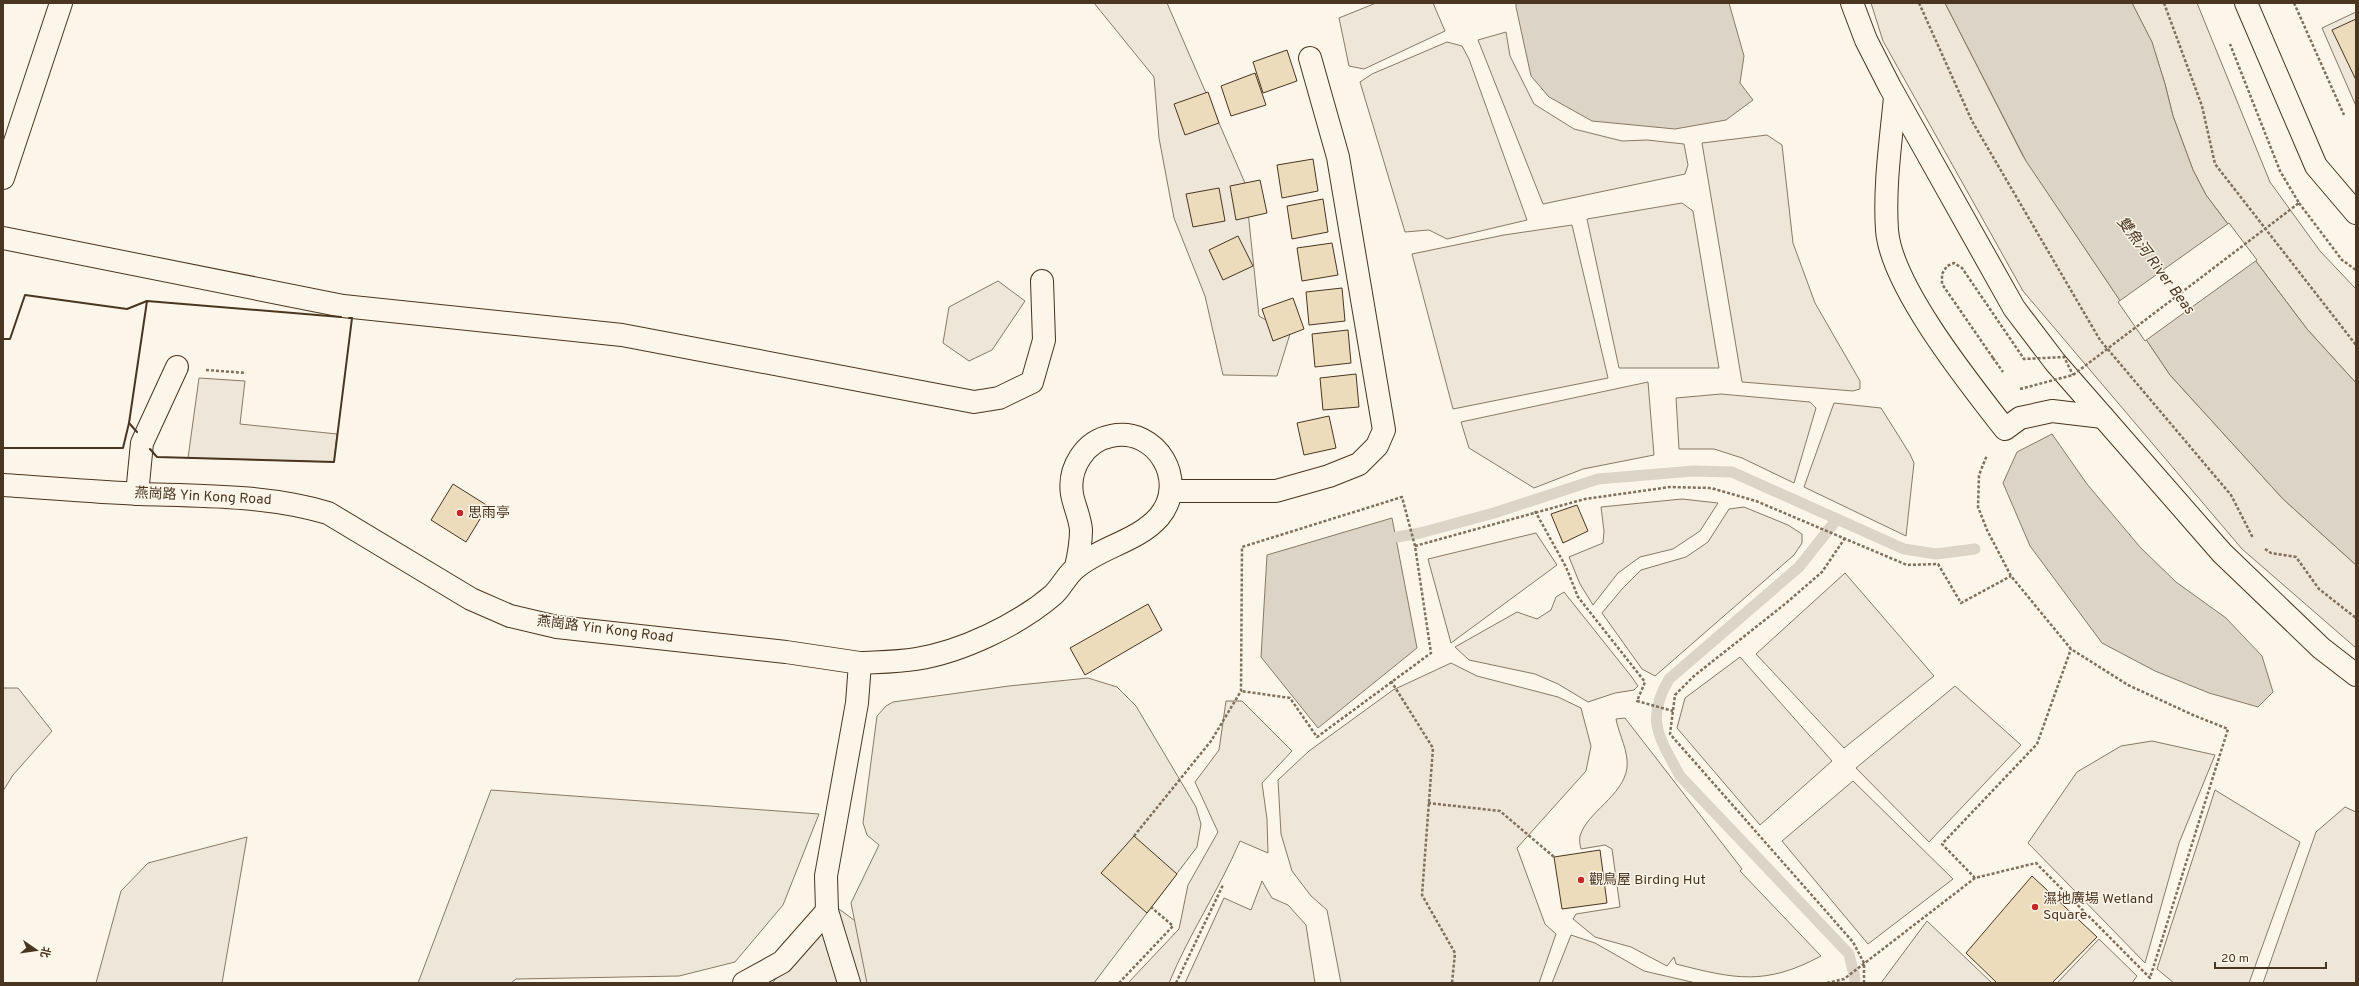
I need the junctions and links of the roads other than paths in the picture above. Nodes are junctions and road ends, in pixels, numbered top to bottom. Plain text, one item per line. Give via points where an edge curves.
1 (61, 3) edge
2 (1852, 3) edge
3 (2246, 3) edge
4 (1310, 58) dead end
5 (1895, 97) junction
6 (3, 178) edge
7 (2352, 201) edge
8 (3, 238) edge
9 (1042, 281) dead end
10 (177, 367) road end
11 (2103, 417) junction
12 (3, 485) edge
13 (1171, 491) junction
14 (137, 494) junction
15 (1076, 567) junction
16 (860, 663) junction
17 (2356, 675) edge
18 (827, 911) junction
19 (744, 983) edge
20 (849, 983) edge

1 - 6 street
2 - 5 street via 1866,40
3 - 7 street via 2316,166
4 - 13 street via 1338,157 1384,430 1377,446 1359,464 1329,476 1276,491
5 - 11 street via 2014,308 2055,362
5 - 11 street via 1887,231 1895,262 1918,308 2005,429 2020,418 2052,411
8 - 9 street via 343,306 622,335 974,402 999,398 1032,382 1044,340
10 - 14 street via 142,443
11 - 17 street via 2222,553 2321,648
12 - 14 street, 燕崗路 Yin Kong Road
13 - 15 street via 1167,504 1152,525
13 - 15 street via 1166,461 1158,450 1146,441 1132,435 1116,435 1104,437 1093,443 1074,466 1071,480 1080,530 1080,549
14 - 16 street, 燕崗路 Yin Kong Road via 251,498 303,506 328,513 471,599 510,616 557,627 786,652
15 - 16 street, 燕崗路 Yin Kong Road via 1054,594 999,630 958,647 918,659
16 - 18 street via 858,703 826,876
18 - 19 street via 782,962
18 - 20 street

